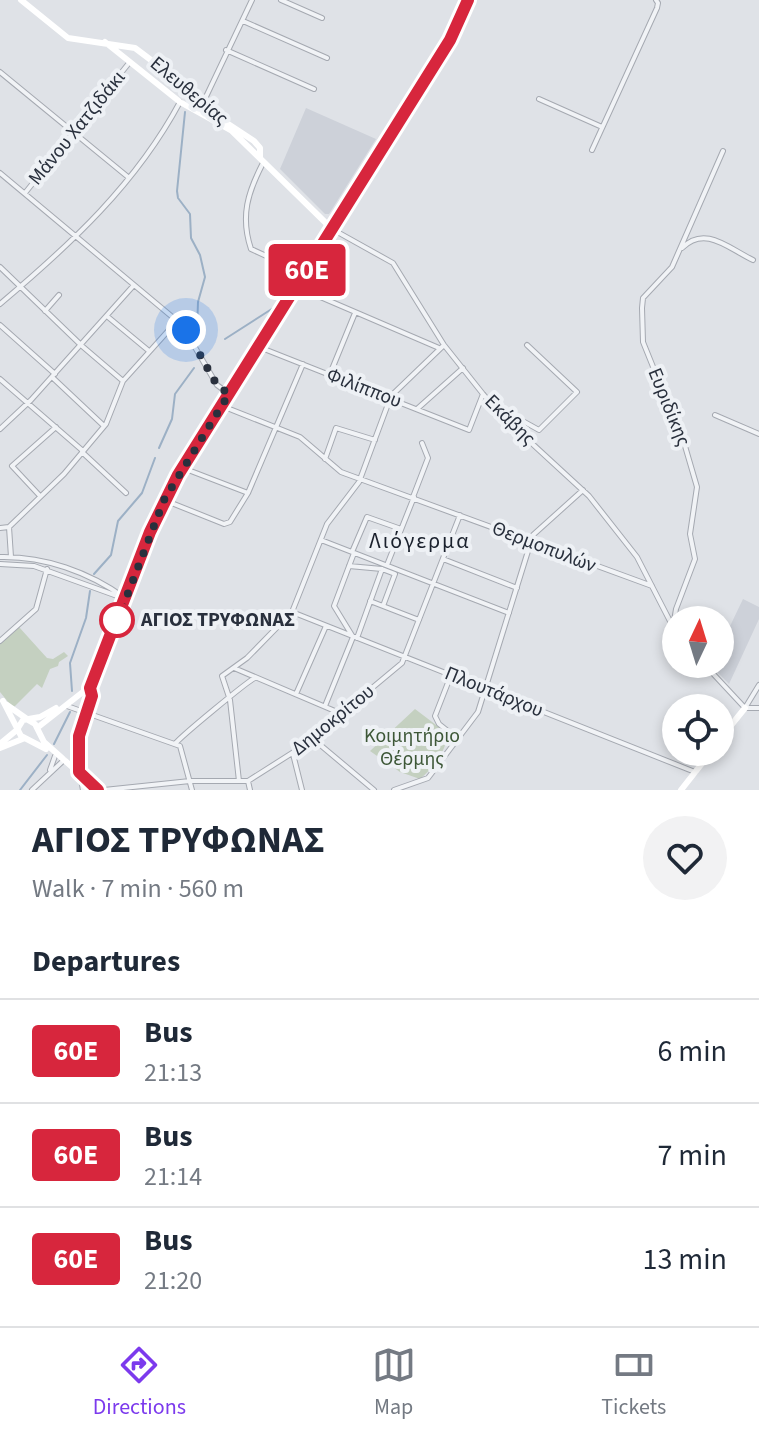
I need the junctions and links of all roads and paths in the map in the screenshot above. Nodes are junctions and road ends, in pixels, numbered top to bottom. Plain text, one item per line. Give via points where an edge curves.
1 (21, 0) edge
2 (252, 0) edge
3 (281, 0) edge
4 (469, 0) edge
5 (656, 0) edge
6 (322, 18) dead end
7 (243, 21) junction
8 (105, 42) junction
9 (227, 51) junction
10 (327, 58) dead end
11 (129, 63) junction
12 (0, 72) edge
13 (314, 89) dead end
14 (539, 99) dead end
15 (180, 102) junction
16 (203, 103) junction
17 (602, 127) junction
18 (75, 132) junction
19 (592, 150) dead end
20 (723, 151) dead end
21 (262, 160) junction
22 (0, 173) edge
23 (129, 177) junction
24 (25, 193) junction
25 (332, 229) junction
26 (77, 237) junction
27 (680, 249) junction
28 (275, 260) dead end
29 (753, 260) dead end
30 (0, 267) edge
31 (134, 285) junction
32 (20, 287) junction
33 (297, 287) junction
34 (59, 295) dead end
35 (0, 304) edge
36 (45, 311) junction
37 (355, 313) junction
38 (108, 317) junction
39 (177, 321) junction
40 (0, 325) edge
41 (527, 345) dead end
42 (82, 346) junction
43 (442, 346) junction
44 (259, 347) junction
45 (149, 351) junction
46 (303, 364) junction
47 (463, 368) junction
48 (329, 375) junction
49 (54, 376) junction
50 (0, 379) edge
51 (123, 381) junction
52 (229, 394) junction
53 (483, 394) junction
54 (390, 398) junction
55 (28, 404) junction
56 (221, 406) junction
57 (417, 409) junction
58 (715, 415) dead end
59 (512, 425) junction
60 (104, 426) junction
61 (56, 427) junction
62 (276, 427) junction
63 (0, 429) edge
64 (759, 434) edge
65 (375, 440) junction
66 (422, 443) dead end
67 (82, 452) junction
68 (325, 459) junction
69 (183, 468) junction
70 (361, 479) junction
71 (583, 490) junction
72 (126, 493) dead end
73 (248, 493) junction
74 (40, 496) junction
75 (414, 497) junction
76 (164, 500) junction
77 (460, 515) junction
78 (9, 527) junction
79 (0, 528) edge
80 (401, 529) junction
81 (321, 540) junction
82 (530, 542) junction
83 (353, 553) junction
84 (0, 557) edge
85 (11, 557) junction
86 (443, 559) junction
87 (0, 564) edge
88 (349, 566) junction
89 (384, 567) junction
90 (47, 569) junction
91 (433, 584) junction
92 (652, 586) junction
93 (517, 588) junction
94 (125, 598) junction
95 (370, 601) junction
96 (383, 606) junction
97 (662, 606) edge
98 (678, 606) edge
99 (292, 612) junction
100 (509, 613) junction
101 (419, 620) junction
102 (326, 626) junction
103 (355, 637) junction
104 (0, 641) edge
105 (405, 657) junction
106 (234, 668) junction
107 (451, 675) junction
108 (255, 678) junction
109 (717, 678) edge
110 (759, 685) edge
111 (90, 688) junction
112 (485, 689) junction
113 (296, 694) junction
114 (1, 699) edge
115 (74, 699) junction
116 (230, 700) junction
117 (66, 706) junction
118 (325, 706) junction
119 (745, 708) junction
120 (759, 708) edge
121 (86, 713) junction
122 (342, 714) junction
123 (28, 720) junction
124 (734, 722) edge
125 (18, 728) junction
126 (37, 728) junction
127 (26, 738) junction
128 (312, 738) junction
129 (458, 739) junction
130 (175, 744) junction
131 (0, 746) edge
132 (51, 751) junction
133 (293, 754) junction
134 (64, 760) junction
135 (700, 766) edge
136 (49, 772) junction
137 (79, 772) junction
138 (696, 772) junction
139 (190, 781) junction
140 (239, 781) junction
141 (248, 781) junction
142 (32, 790) edge
143 (83, 790) edge
144 (101, 790) edge
145 (192, 790) edge
146 (250, 790) edge
147 (302, 790) edge
148 (374, 790) edge
149 (394, 790) edge
150 (681, 790) edge

1 - 8 main road, Ελευθερίας via 68,38
2 - 7 street
3 - 6 street
4 - 25 main road
5 - 17 street via 658,7
7 - 9 street
7 - 10 street
8 - 11 main road, Ελευθερίας
8 - 16 main road, Ελευθερίας via 135,48
9 - 13 street
9 - 16 street
11 - 15 main road, Ελευθερίας
11 - 18 street, Μάνου Χατζιδάκι
12 - 18 street
14 - 17 street
15 - 21 main road, Ελευθερίας via 232,131
15 - 23 street via 156,145
16 - 21 main road, Ελευθερίας via 256,143
17 - 19 street
18 - 23 street
18 - 24 street, Μάνου Χατζιδάκι
20 - 27 street, Ευριδίκης
21 - 25 main road, Ελευθερίας
21 - 28 street via 245,216 251,249
22 - 24 street
23 - 26 street
24 - 26 street
25 - 33 main road
25 - 43 street, Εκάβης via 393,263
26 - 31 street
26 - 32 street
27 - 29 street via 705,236
27 - 98 street, Ευριδίκης via 672,267 643,298 641,332 697,487 690,534 695,559
30 - 32 street
31 - 38 street
31 - 39 street
32 - 35 street
32 - 36 street
33 - 37 street
33 - 44 main road
34 - 36 street
36 - 42 street
37 - 43 street
37 - 48 street
38 - 42 street
38 - 45 street
39 - 45 street
39 - 52 street via 217,385
40 - 49 street
41 - 59 street via 577,392 539,430 521,420
42 - 49 street
42 - 51 street
43 - 47 street, Εκάβης
43 - 54 street
44 - 46 street, Φιλίππου
44 - 52 main road
45 - 51 street
46 - 48 street, Φιλίππου
46 - 62 street
47 - 53 street, Εκάβης
47 - 57 street
48 - 54 street, Φιλίππου
49 - 55 street
49 - 60 street
50 - 55 street
51 - 60 street
52 - 56 main road
53 - 57 street, Φιλίππου via 469,430
53 - 59 street, Εκάβης
54 - 57 street, Φιλίππου
54 - 65 street
55 - 61 street
55 - 63 street
56 - 62 street, Θερμοπυλών
56 - 69 main road
58 - 64 street
59 - 71 street, Εκάβης
60 - 67 street
61 - 67 street
61 - 74 street via 12,466
62 - 68 street, Θερμοπυλών via 302,438
62 - 73 street
65 - 68 street via 336,428
65 - 70 street
66 - 75 street via 429,457
67 - 72 street
67 - 74 street
68 - 70 street, Θερμοπυλών
69 - 73 street
69 - 76 main road
70 - 75 street, Θερμοπυλών
70 - 81 street
71 - 82 street
71 - 92 street, Εκάβης via 637,557
73 - 76 street via 228,524
74 - 78 street
75 - 77 street, Θερμοπυλών
75 - 80 street
76 - 94 main road
77 - 82 street, Θερμοπυλών
77 - 86 street, Δημοκρίτου
78 - 79 street
78 - 85 street
80 - 83 street via 367,517
80 - 89 street
81 - 83 street
81 - 99 street
82 - 92 street, Θερμοπυλών
82 - 93 street
83 - 88 street
83 - 89 street
84 - 85 street
85 - 94 street via 65,568
86 - 91 street, Δημοκρίτου
86 - 93 street
87 - 90 street
88 - 89 street
88 - 103 street via 334,608
89 - 91 street
89 - 95 street
89 - 96 street via 395,574
90 - 94 street
90 - 104 street via 36,609
91 - 100 street
91 - 101 street, Δημοκρίτου
92 - 97 street, Εκάβης
93 - 100 street
94 - 111 main road
95 - 96 street
95 - 103 street
96 - 101 street
99 - 102 street, Πλουτάρχου
99 - 106 street
100 - 112 street
101 - 105 street, Δημοκρίτου
102 - 103 street, Πλουτάρχου
102 - 113 street
103 - 105 street, Πλουτάρχου
103 - 118 street
105 - 107 street, Πλουτάρχου
105 - 122 street, Δημοκρίτου
106 - 108 street
106 - 116 street via 222,676
107 - 112 street, Πλουτάρχου
107 - 129 street via 436,719
108 - 113 street
108 - 116 street
109 - 119 street
110 - 119 street
111 - 115 main road
111 - 121 street
112 - 129 street via 480,709
112 - 138 street, Πλουτάρχου
113 - 118 street
114 - 123 main road
114 - 125 main road
115 - 117 main road
115 - 123 main road
116 - 130 street
116 - 140 street
117 - 121 street
117 - 126 main road
118 - 122 street
119 - 120 street
119 - 124 main road
121 - 130 street
121 - 137 street via 79,736
122 - 128 street, Δημοκρίτου
123 - 125 main road
123 - 126 main road
125 - 127 main road
125 - 131 main road
126 - 127 main road
126 - 132 main road
127 - 131 main road
127 - 132 main road
128 - 133 street, Δημοκρίτου
128 - 148 street
129 - 149 street via 428,778
130 - 139 street via 182,748
132 - 134 main road
132 - 136 street
133 - 141 street, Δημοκρίτου
133 - 147 street
134 - 136 street
134 - 137 main road
135 - 138 main road
136 - 142 street
137 - 143 street
137 - 144 main road
138 - 150 main road
139 - 140 street
139 - 144 street
139 - 145 street
140 - 141 street
141 - 146 street

